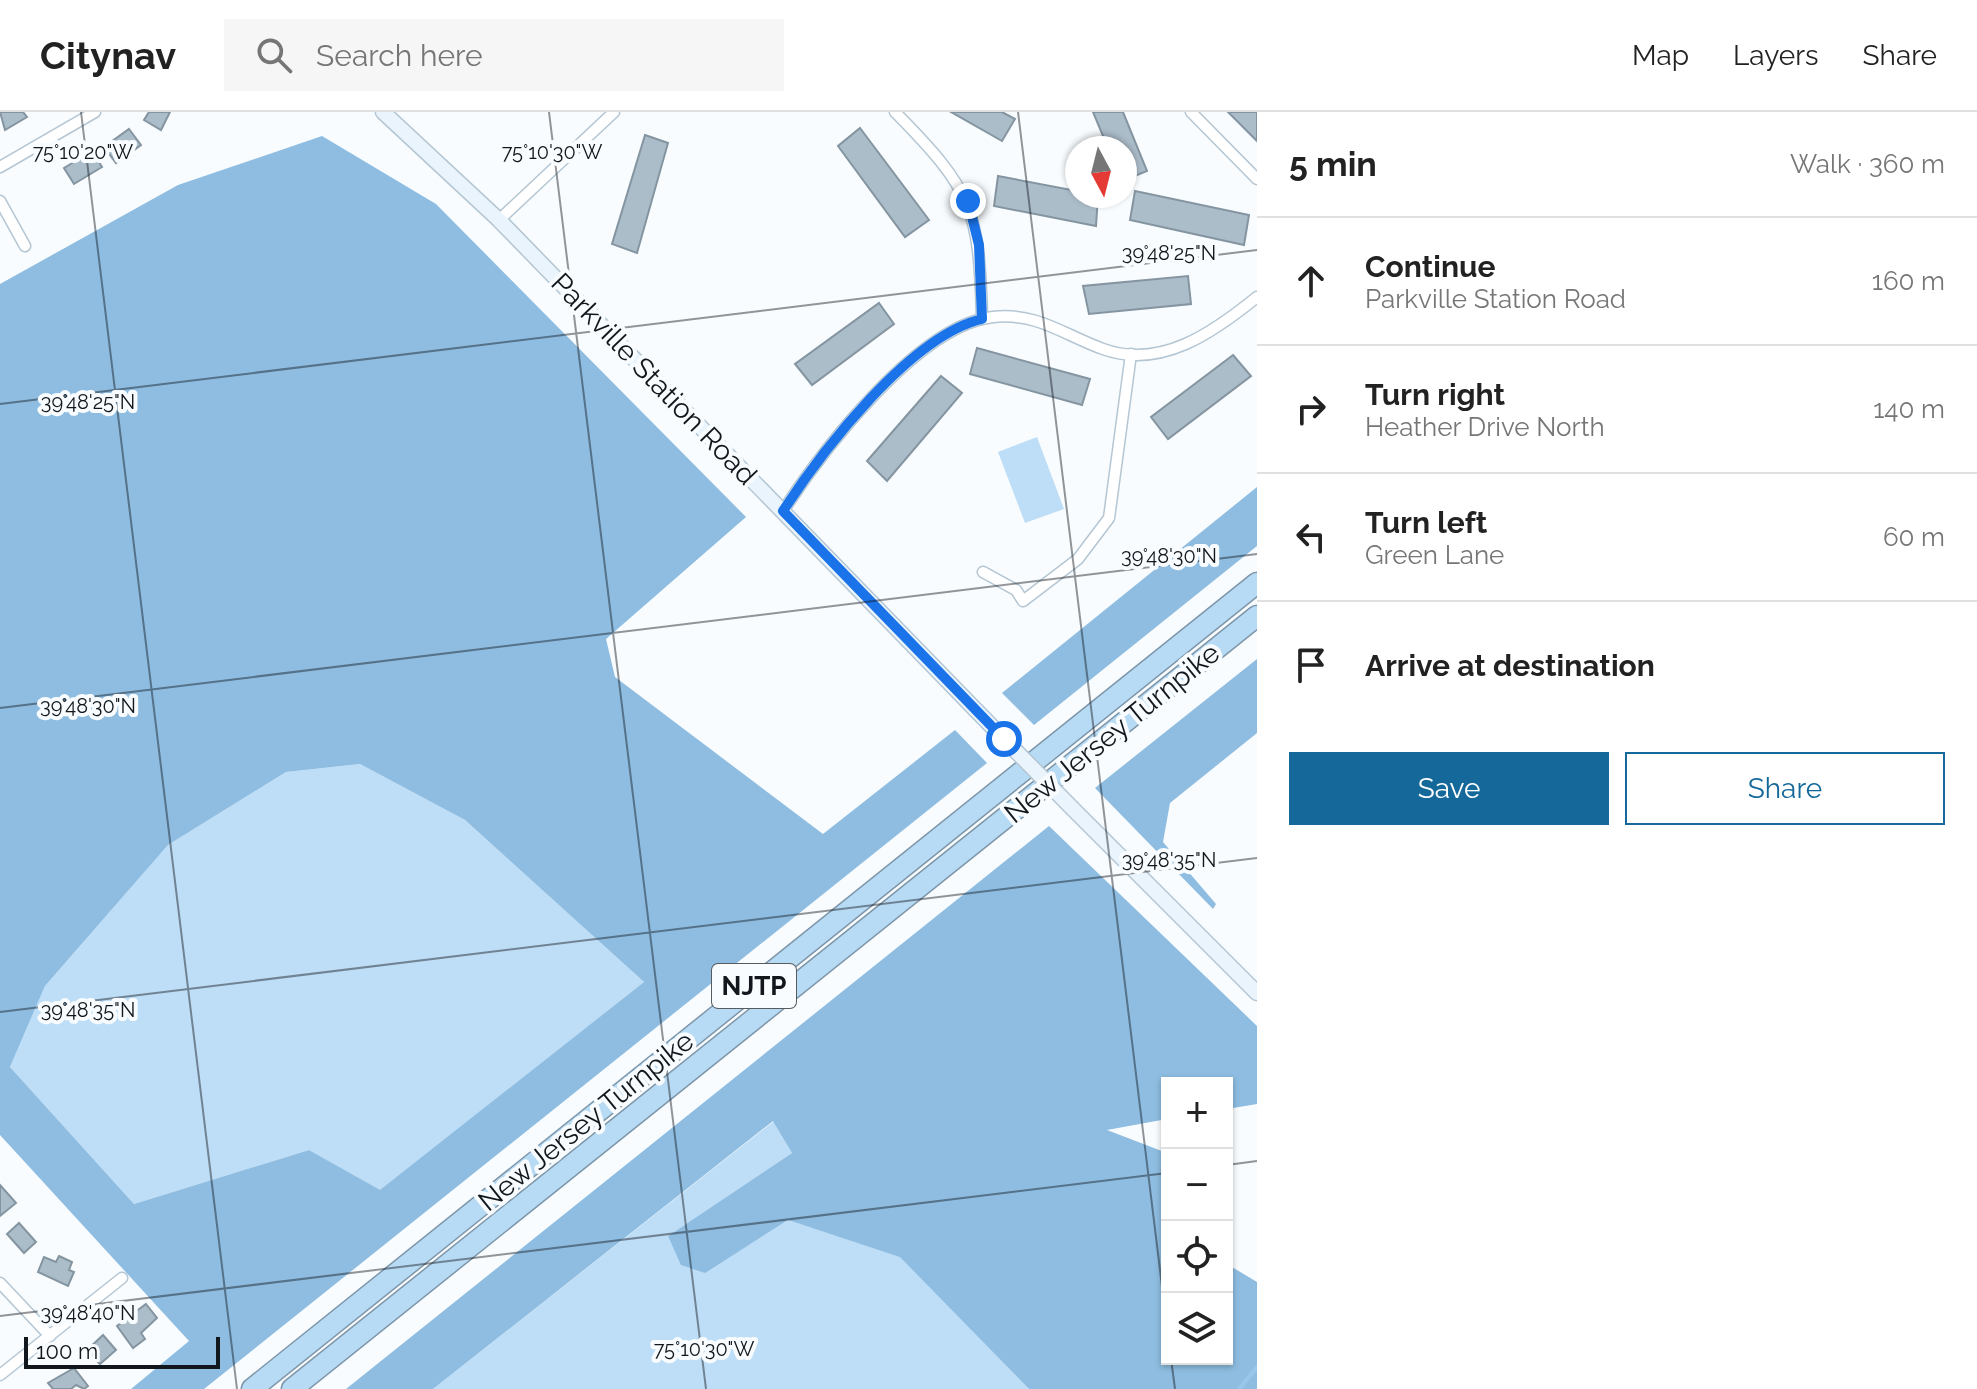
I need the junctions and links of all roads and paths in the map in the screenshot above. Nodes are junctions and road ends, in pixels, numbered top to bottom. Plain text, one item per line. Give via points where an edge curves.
1 (95, 112) edge
2 (383, 112) edge
3 (614, 112) edge
4 (895, 112) edge
5 (1191, 112) edge
6 (0, 167) edge
7 (1257, 179) edge
8 (0, 201) edge
9 (499, 220) junction
10 (25, 246) dead end
11 (1257, 297) edge
12 (982, 319) junction
13 (1131, 354) junction
14 (783, 511) junction
15 (983, 572) dead end
16 (1257, 583) edge
17 (1257, 616) edge
18 (1257, 993) edge
19 (122, 1278) dead end
20 (0, 1283) edge
21 (50, 1336) junction
22 (0, 1375) edge
23 (252, 1389) edge
24 (292, 1389) edge

1 - 6 street
2 - 9 main road, Parkville Station Road
3 - 9 street
4 - 12 street via 934,153 968,201 979,245
5 - 7 street
8 - 10 street
9 - 14 main road, Parkville Station Road
11 - 13 street via 1191,344
12 - 13 street via 1050,323 1103,349
12 - 14 street via 916,355 824,450
13 - 15 street via 1109,518 1078,559 1023,601 1016,590
14 - 18 main road, Parkville Station Road, bridge
16 - 23 highway, New Jersey Turnpike / NJTP
17 - 24 highway, New Jersey Turnpike / NJTP
19 - 21 street
20 - 21 street
21 - 22 street

